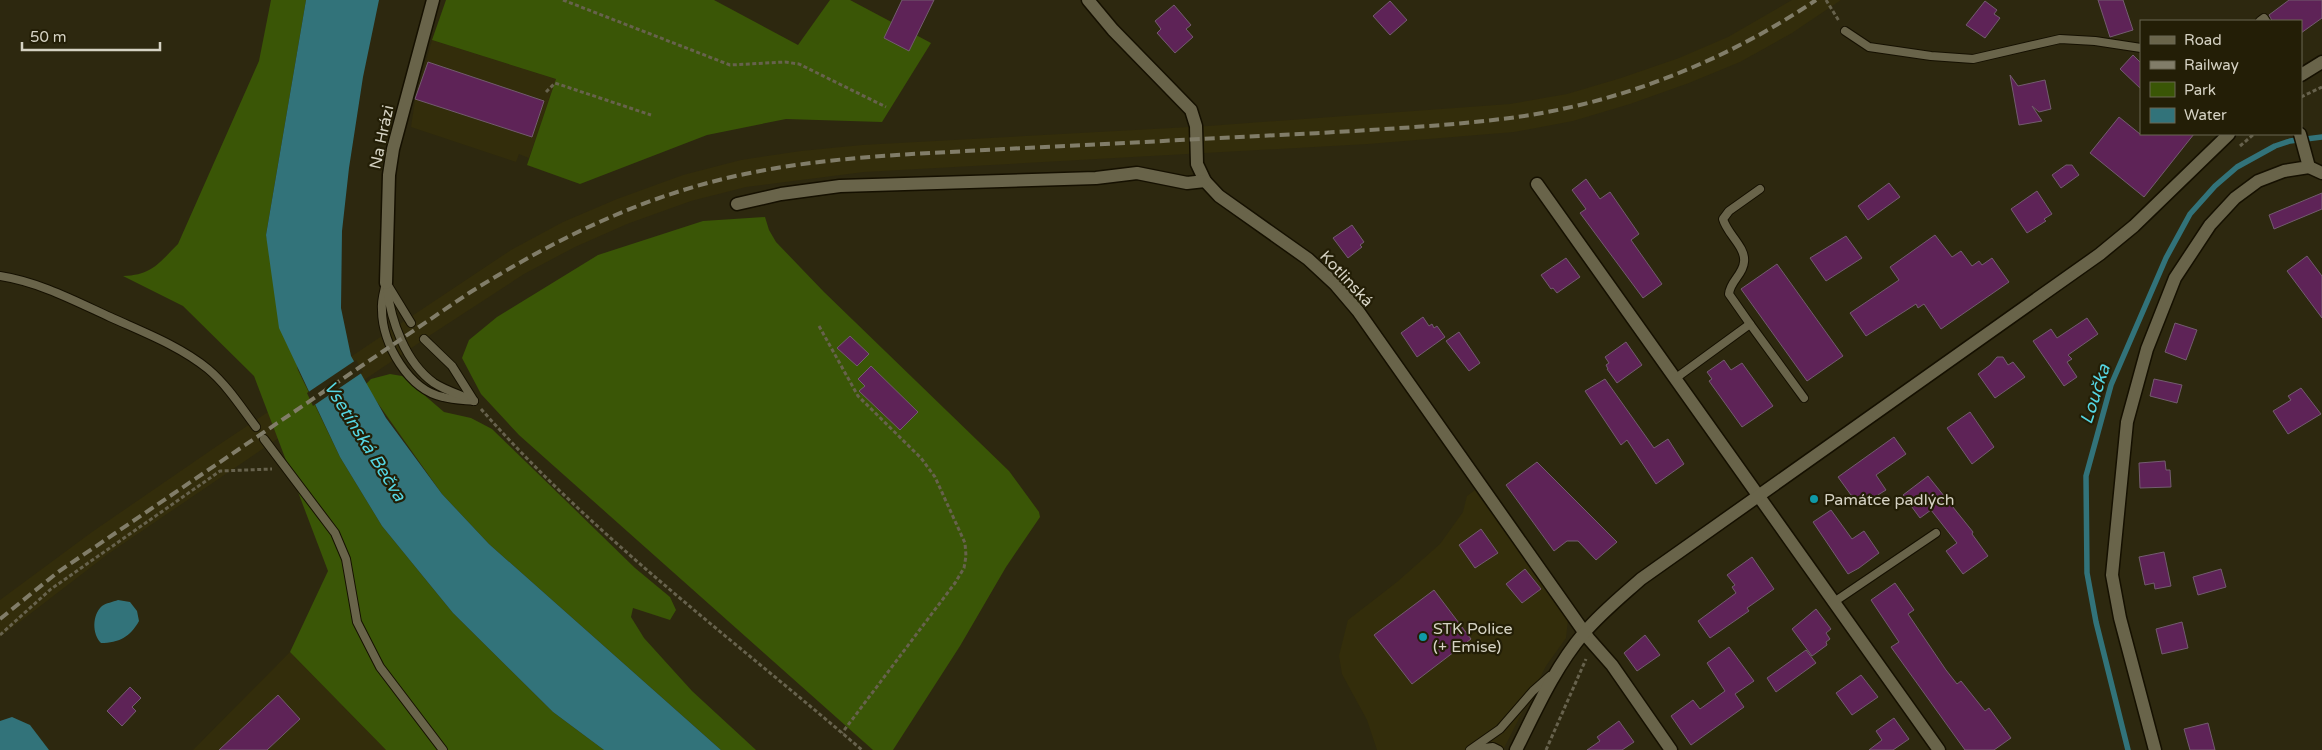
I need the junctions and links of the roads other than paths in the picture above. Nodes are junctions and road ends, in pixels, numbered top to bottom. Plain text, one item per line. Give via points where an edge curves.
1 (432, 0) edge
2 (1088, 0) edge
3 (1845, 31) road end
4 (2140, 48) edge
5 (2322, 62) edge
6 (2302, 72) edge
7 (2225, 135) edge
8 (2300, 135) edge
9 (2309, 167) junction
10 (2322, 173) edge
11 (1205, 181) junction
12 (1537, 184) dead end
13 (1760, 189) dead end
14 (737, 204) dead end
15 (0, 276) edge
16 (386, 283) junction
17 (411, 323) dead end
18 (1750, 324) junction
19 (424, 339) dead end
20 (1676, 378) junction
21 (1804, 398) dead end
22 (474, 401) junction
23 (256, 428) dead end
24 (264, 438) dead end
25 (1758, 495) junction
26 (1936, 533) dead end
27 (1834, 602) junction
28 (1585, 632) junction
29 (1558, 670) junction
30 (443, 750) edge
31 (1470, 750) edge
32 (1499, 750) edge
33 (1516, 750) edge
34 (1671, 750) edge
35 (1939, 750) edge
36 (2155, 750) edge

1 - 16 street, Na Hrázi via 390,166
2 - 11 street, Kotlinská via 1191,110 1196,126 1197,164
3 - 4 lane via 1869,47 1973,59 2060,40
5 - 6 street
7 - 25 street via 2134,226 2100,254
8 - 9 street
9 - 10 street
9 - 36 street via 2269,176 2249,186 2210,225 2174,278 2147,350 2127,422 2112,575
11 - 14 street via 1187,183 1137,173 1096,178 840,186
11 - 28 street, Kotlinská via 1219,196 1308,260 1345,294
12 - 20 street
13 - 18 lane via 1729,211 1724,219 1744,255 1742,270 1733,281 1729,294
15 - 23 lane via 42,286 186,354 224,384
16 - 17 lane
16 - 22 lane via 395,324 418,369 440,386
16 - 22 lane via 383,324 405,370 417,384 442,397
18 - 20 lane
18 - 21 lane
19 - 22 lane via 452,366
20 - 25 street
24 - 30 lane via 336,533 346,559 357,622 380,667
25 - 27 street
25 - 28 street via 1641,579
26 - 27 lane
27 - 35 street
28 - 29 street
28 - 34 street, Kotlinská
29 - 31 lane via 1533,691 1500,729
29 - 33 street
31 - 32 lane via 1493,747

